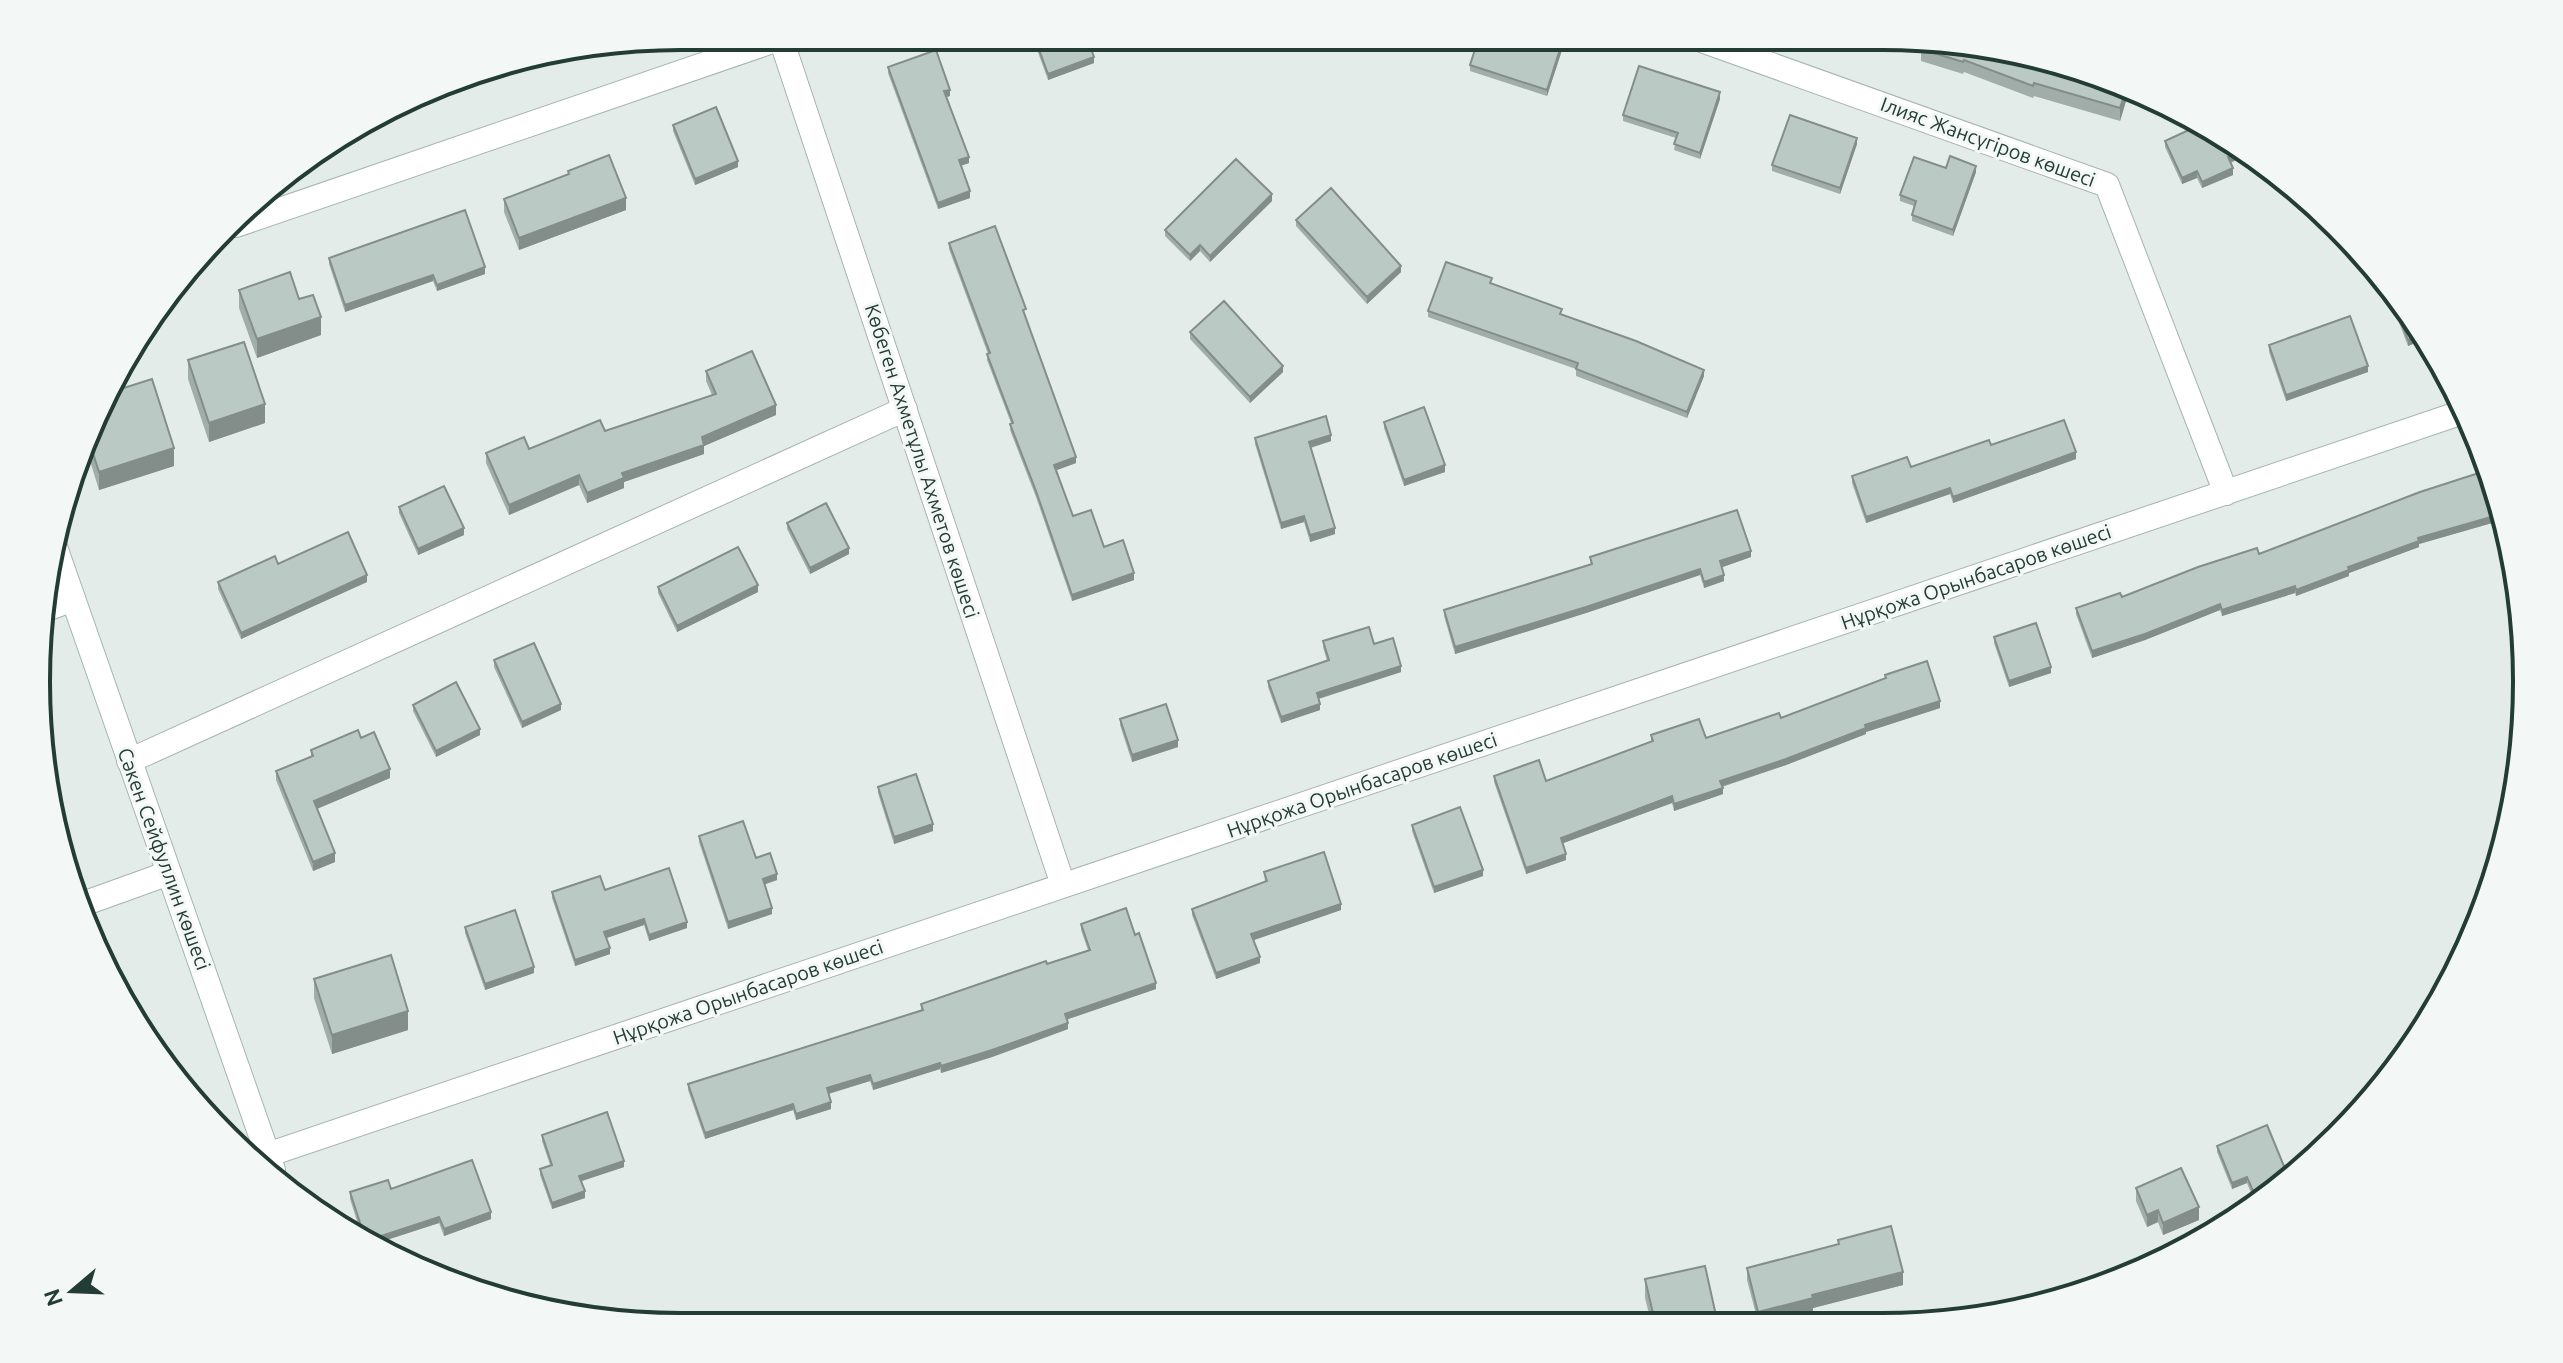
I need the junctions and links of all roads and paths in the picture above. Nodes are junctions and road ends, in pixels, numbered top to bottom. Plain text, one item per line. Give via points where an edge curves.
1 (745, 50) edge
2 (787, 50) edge
3 (1729, 50) edge
4 (251, 220) edge
5 (905, 409) junction
6 (2454, 415) edge
7 (2226, 493) junction
8 (61, 564) edge
9 (73, 599) junction
10 (54, 606) edge
11 (129, 761) junction
12 (169, 873) junction
13 (1063, 885) junction
14 (90, 901) edge
15 (264, 1155) edge
16 (269, 1160) edge

1 - 4 street
2 - 5 street, Көбеген Ахметұлы Ахметов көшесі
3 - 7 street, Ілияс Жансүгіров көшесі via 2107,185
5 - 11 street
5 - 13 street, Көбеген Ахметұлы Ахметов көшесі
6 - 7 street, Нұрқожа Орынбасаров көшесі
7 - 13 street, Нұрқожа Орынбасаров көшесі
8 - 9 street, Сәкен Сейфуллин көшесі
9 - 10 street
9 - 11 street, Сәкен Сейфуллин көшесі
11 - 12 street, Сәкен Сейфуллин көшесі
12 - 14 street
12 - 15 street, Сәкен Сейфуллин көшесі
13 - 16 street, Нұрқожа Орынбасаров көшесі

